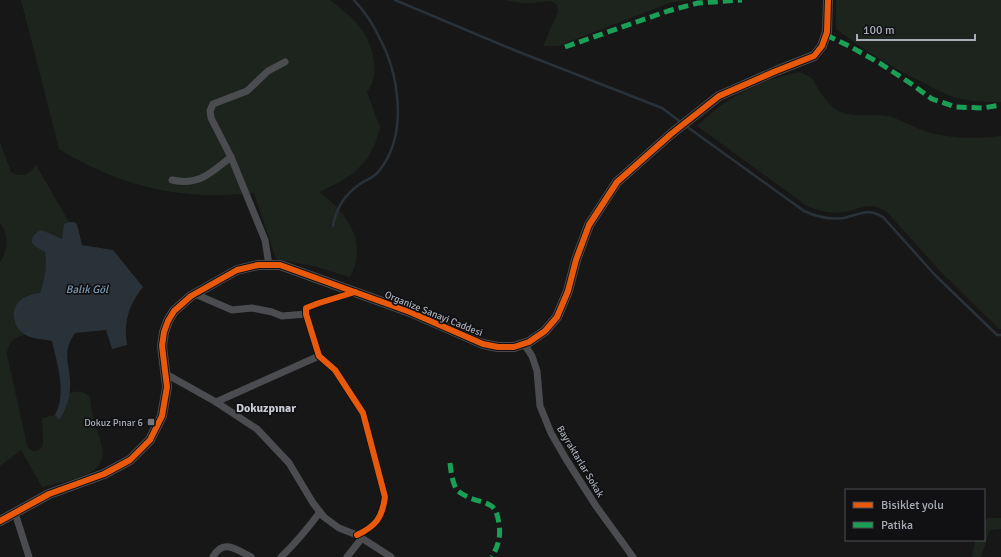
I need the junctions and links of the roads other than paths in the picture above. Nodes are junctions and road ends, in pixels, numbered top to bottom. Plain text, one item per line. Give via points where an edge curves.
1 (828, 0) edge
2 (285, 62) dead end
3 (231, 157) junction
4 (172, 180) dead end
5 (269, 265) junction
6 (355, 292) junction
7 (195, 294) junction
8 (306, 314) junction
9 (524, 344) junction
10 (319, 356) junction
11 (166, 374) junction
12 (216, 402) junction
13 (320, 512) junction
14 (15, 513) junction
15 (0, 521) edge
16 (359, 536) junction
17 (29, 557) edge
18 (214, 557) edge
19 (251, 557) edge
20 (281, 557) edge
21 (347, 557) edge
22 (391, 557) edge
23 (633, 557) edge

1 - 9 street, Organize Sanayi Caddesi via 827,32 822,46 814,56 719,96 617,182 589,225 557,317 545,331
2 - 3 street via 268,71 247,91 211,107 211,118
3 - 4 street via 204,178 193,182
3 - 5 street via 265,240
5 - 6 street, Organize Sanayi Caddesi via 280,265
5 - 7 street, Organize Sanayi Caddesi via 237,270
6 - 8 street via 306,308
6 - 9 street, Organize Sanayi Caddesi via 410,312 483,344 498,347
7 - 8 street via 232,310 252,308 282,316
7 - 11 street, Organize Sanayi Caddesi via 174,311 164,332 162,346
8 - 10 street
9 - 23 street, Bayraktarlar Sokak via 532,356 537,371 540,406 551,433 596,506
10 - 12 street
10 - 16 street via 335,370 363,413 385,497 377,521
11 - 12 street
11 - 14 street, Organize Sanayi Caddesi via 167,387 162,416 150,440 130,460 104,474 49,494
12 - 13 street via 256,428 289,463
13 - 16 street via 339,528
13 - 20 street via 308,529
14 - 15 street, Organize Sanayi Caddesi
14 - 17 street
16 - 21 street
16 - 22 street
18 - 19 street via 220,548 227,546

